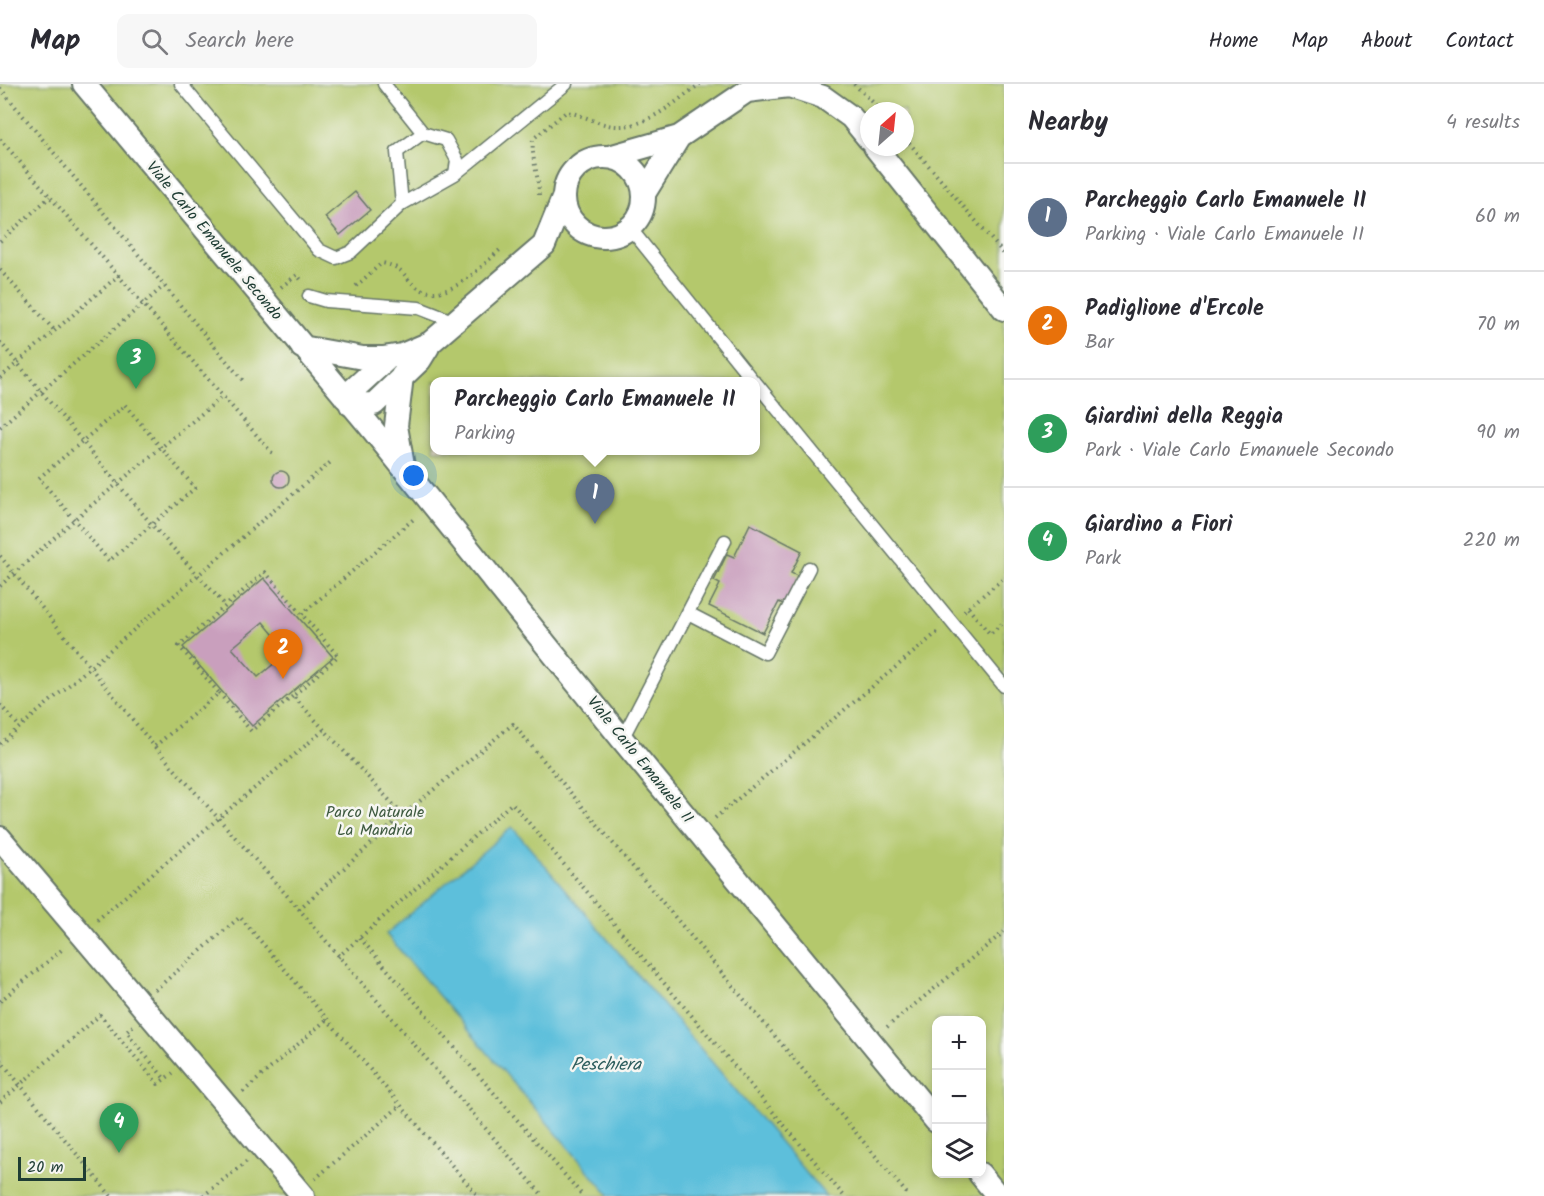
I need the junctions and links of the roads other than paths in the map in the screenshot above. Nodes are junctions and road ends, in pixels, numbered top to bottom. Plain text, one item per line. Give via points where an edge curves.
1 (84, 84) edge
2 (181, 84) edge
3 (384, 84) edge
4 (566, 84) edge
5 (751, 87) edge
6 (860, 128) edge
7 (423, 133) junction
8 (679, 137) junction
9 (882, 156) edge
10 (609, 157) junction
11 (455, 174) junction
12 (645, 192) junction
13 (564, 196) junction
14 (402, 204) junction
15 (630, 228) junction
16 (593, 236) junction
17 (544, 244) junction
18 (309, 293) road end
19 (1004, 309) edge
20 (455, 322) junction
21 (430, 343) junction
22 (302, 347) junction
23 (388, 357) junction
24 (402, 376) junction
25 (751, 377) edge
26 (760, 388) edge
27 (348, 401) junction
28 (404, 467) junction
29 (725, 541) dead end
30 (809, 568) dead end
31 (688, 613) junction
32 (1004, 686) edge
33 (622, 739) junction
34 (0, 838) edge
35 (932, 1116) edge
36 (984, 1178) edge
37 (301, 1194) edge
38 (998, 1196) edge

1 - 22 street, Viale Carlo Emanuele Secondo
2 - 14 lane via 319,250 336,258 351,252
3 - 7 lane
4 - 11 lane
5 - 6 street via 789,86 823,97
5 - 8 street
7 - 11 lane via 446,140 457,160
7 - 14 lane via 397,152
8 - 10 street
8 - 12 street
9 - 19 street
10 - 12 street via 633,169
10 - 13 street via 583,162 566,183
11 - 14 lane
12 - 15 street via 639,218
13 - 16 street via 572,221
13 - 17 street
15 - 16 street via 619,235
15 - 25 lane
16 - 17 street
17 - 20 street
18 - 20 lane via 326,301 419,308
20 - 21 street
21 - 23 street
21 - 24 street via 420,360
22 - 23 street via 363,358
22 - 27 street, Viale Carlo Emanuele Secondo
23 - 27 street
24 - 27 street via 374,404
24 - 28 street via 396,426
26 - 32 lane
27 - 28 street, Viale Carlo Emanuele II
28 - 33 street, Viale Carlo Emanuele II
29 - 31 lane
30 - 31 lane via 765,653
31 - 33 lane
33 - 35 street, Viale Carlo Emanuele II
34 - 37 street
36 - 38 street

